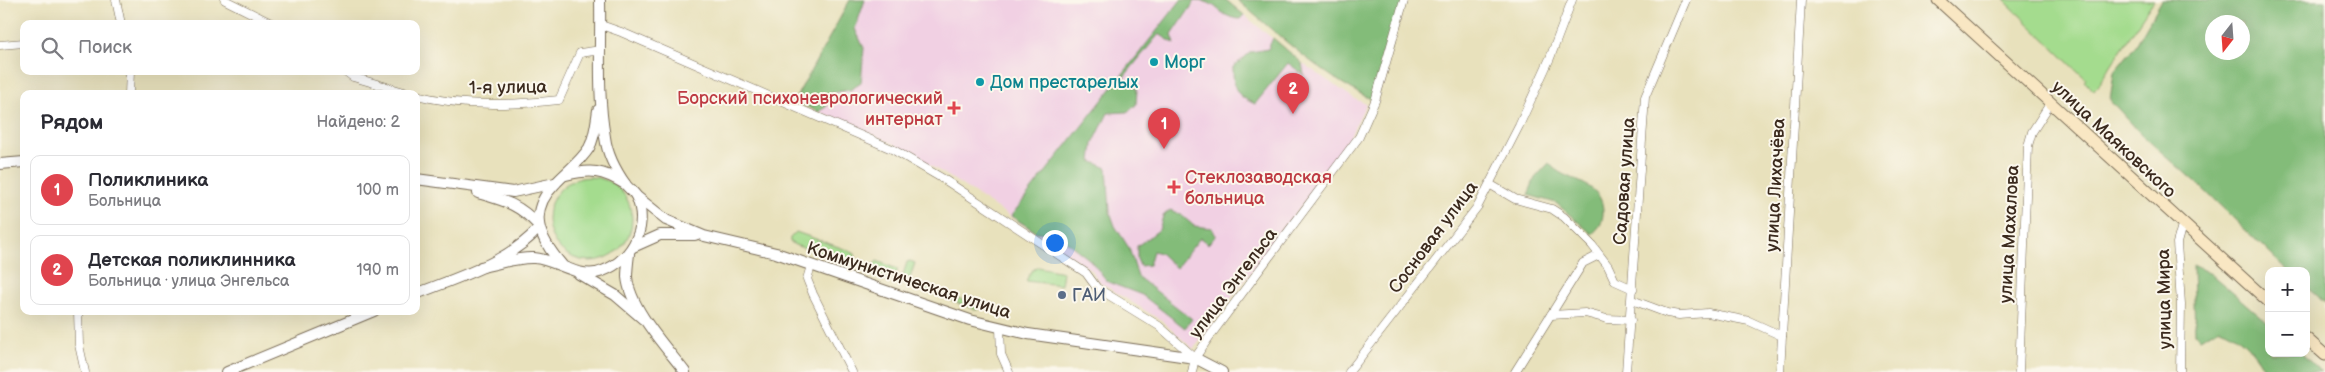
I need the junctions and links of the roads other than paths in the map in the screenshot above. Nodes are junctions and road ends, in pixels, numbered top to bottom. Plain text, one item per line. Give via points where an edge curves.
1 (116, 0) edge
2 (225, 0) edge
3 (600, 0) edge
4 (1404, 0) edge
5 (1572, 0) edge
6 (1686, 0) edge
7 (1802, 0) edge
8 (1938, 0) edge
9 (120, 20) edge
10 (265, 20) edge
11 (601, 25) junction
12 (20, 43) edge
13 (0, 45) edge
14 (601, 50) junction
15 (130, 75) edge
16 (350, 75) edge
17 (129, 90) edge
18 (397, 90) edge
19 (601, 95) junction
20 (420, 96) edge
21 (2050, 104) junction
22 (20, 162) edge
23 (0, 164) edge
24 (566, 175) junction
25 (420, 180) edge
26 (555, 184) junction
27 (626, 184) junction
28 (1491, 185) junction
29 (456, 186) junction
30 (636, 196) junction
31 (2182, 225) junction
32 (538, 227) junction
33 (704, 236) junction
34 (631, 250) junction
35 (1599, 255) junction
36 (562, 265) junction
37 (811, 266) junction
38 (482, 267) junction
39 (576, 271) junction
40 (1633, 289) junction
41 (420, 292) edge
42 (2265, 298) edge
43 (1632, 300) junction
44 (78, 315) edge
45 (364, 315) edge
46 (1551, 315) junction
47 (1631, 320) junction
48 (647, 323) junction
49 (1000, 328) junction
50 (1782, 336) junction
51 (2310, 342) edge
52 (2325, 355) edge
53 (1196, 358) junction
54 (85, 372) edge
55 (227, 372) edge
56 (685, 372) edge
57 (852, 372) edge
58 (1009, 372) edge
59 (1192, 372) edge
60 (1222, 372) edge
61 (1349, 372) edge
62 (1515, 372) edge
63 (1626, 372) edge
64 (1780, 372) edge
65 (2019, 372) edge
66 (2180, 372) edge

1 - 9 street
2 - 10 street
3 - 11 street
4 - 53 street, улица Энгельса via 1375,101 1360,137
5 - 28 street, Сосновая улица via 1550,58
6 - 40 street, Садовая улица via 1645,97
7 - 50 street, улица Лихачёва
8 - 21 main road, улица Маяковского
11 - 14 street
11 - 53 street via 892,150 945,180 1086,273 1097,288 1159,326
12 - 13 street
14 - 19 street
14 - 20 street, 1-я улица via 580,53 559,100 524,104 443,102
15 - 17 street
16 - 18 street
19 - 24 street via 589,148
19 - 27 street via 608,153
21 - 31 main road, улица Маяковского
21 - 65 street, улица Махалова via 2032,132 2028,146
22 - 23 street
24 - 26 street
24 - 27 street via 587,170 608,174
25 - 29 street
26 - 29 street via 513,192
26 - 32 street via 545,197
27 - 30 street
28 - 35 street via 1515,199 1552,209 1564,217
28 - 61 street, Сосновая улица
29 - 32 street via 513,203 525,211
30 - 33 street, Коммунистическая улица via 666,220
30 - 34 street via 640,229
31 - 42 main road, улица Маяковского
31 - 66 street, улица Мира via 2177,243 2181,304
32 - 36 street via 546,246
32 - 38 street via 528,240 510,253
33 - 34 street, Коммунистическая улица via 660,235
33 - 37 street, Коммунистическая улица via 776,253
34 - 39 street via 618,264 600,271
34 - 48 street via 627,277 630,292
35 - 40 street via 1615,281
35 - 46 street via 1583,263
36 - 38 street via 535,258
36 - 39 street
37 - 49 street, Коммунистическая улица
37 - 57 street via 808,279 813,294
38 - 41 street
39 - 48 street via 614,295
40 - 43 street, Садовая улица
43 - 47 street, Садовая улица
43 - 50 street via 1679,315 1708,312 1730,316
44 - 54 street via 79,345
45 - 55 street
46 - 47 street via 1585,313 1607,319
46 - 62 street
47 - 63 street, Садовая улица
48 - 56 street
49 - 53 street, Коммунистическая улица
49 - 58 street via 1001,354
50 - 64 street, улица Лихачёва
51 - 52 main road
53 - 59 street, улица Энгельса
53 - 60 street, Коммунистическая улица

